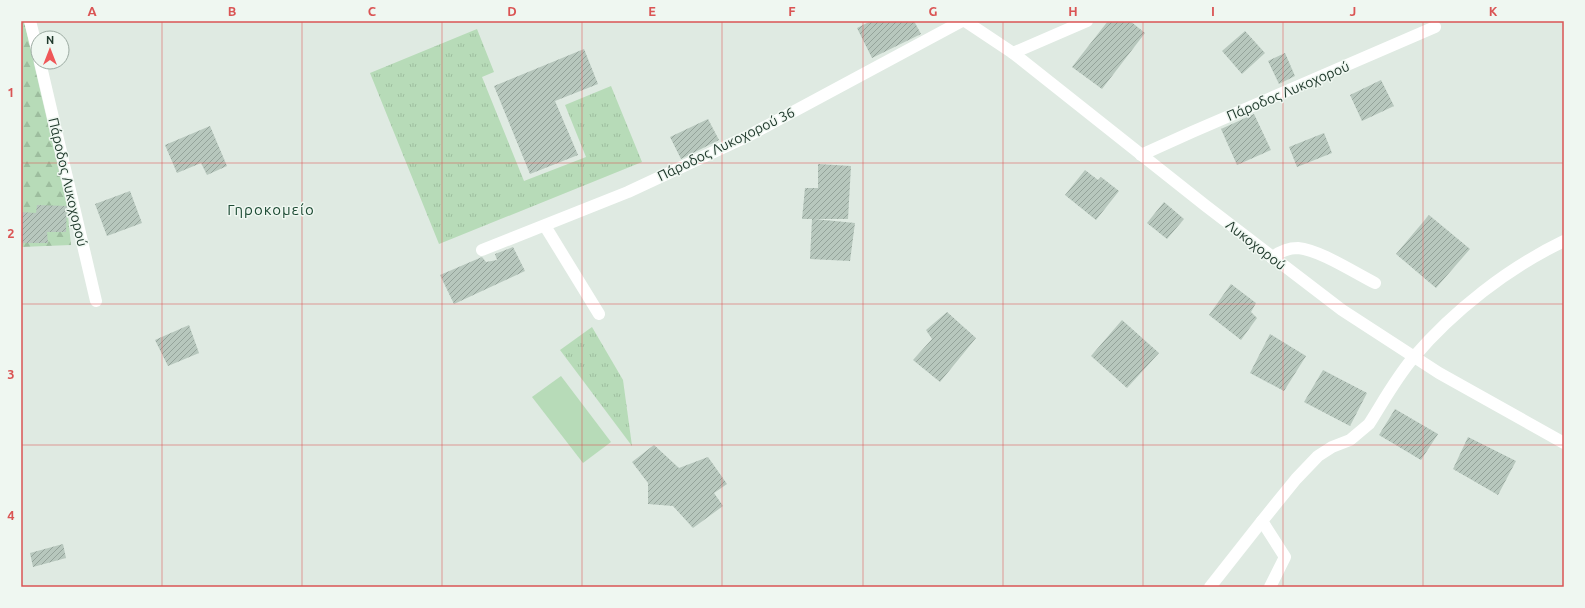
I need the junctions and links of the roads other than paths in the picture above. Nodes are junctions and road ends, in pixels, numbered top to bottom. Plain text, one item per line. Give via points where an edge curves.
1 (964, 21) edge
2 (1087, 21) edge
3 (1435, 27) dead end
4 (1013, 53) junction
5 (42, 70) edge
6 (1141, 155) junction
7 (544, 226) junction
8 (1564, 241) edge
9 (482, 250) dead end
10 (1272, 258) junction
11 (1375, 283) dead end
12 (96, 301) dead end
13 (599, 314) dead end
14 (1413, 358) junction
15 (1564, 443) edge
16 (1262, 521) junction
17 (1210, 587) edge
18 (1270, 587) edge

1 - 4 street, Λυκοχορού
1 - 7 street, Πάροδος Λυκοχορού 36 via 748,136 628,192
2 - 4 street
3 - 6 street, Πάροδος Λυκοχορού
4 - 6 street, Λυκοχορού
5 - 12 street, Πάροδος Λυκοχορού
6 - 10 street, Λυκοχορού
7 - 9 street, Πάροδος Λυκοχορού 36
7 - 13 street
8 - 14 street via 1540,252 1472,301
10 - 11 street via 1284,250 1303,249
10 - 14 street, Λυκοχορού
14 - 15 street, Λυκοχορού
14 - 16 street via 1369,424 1350,440 1318,456
16 - 17 street
16 - 18 street via 1285,557

